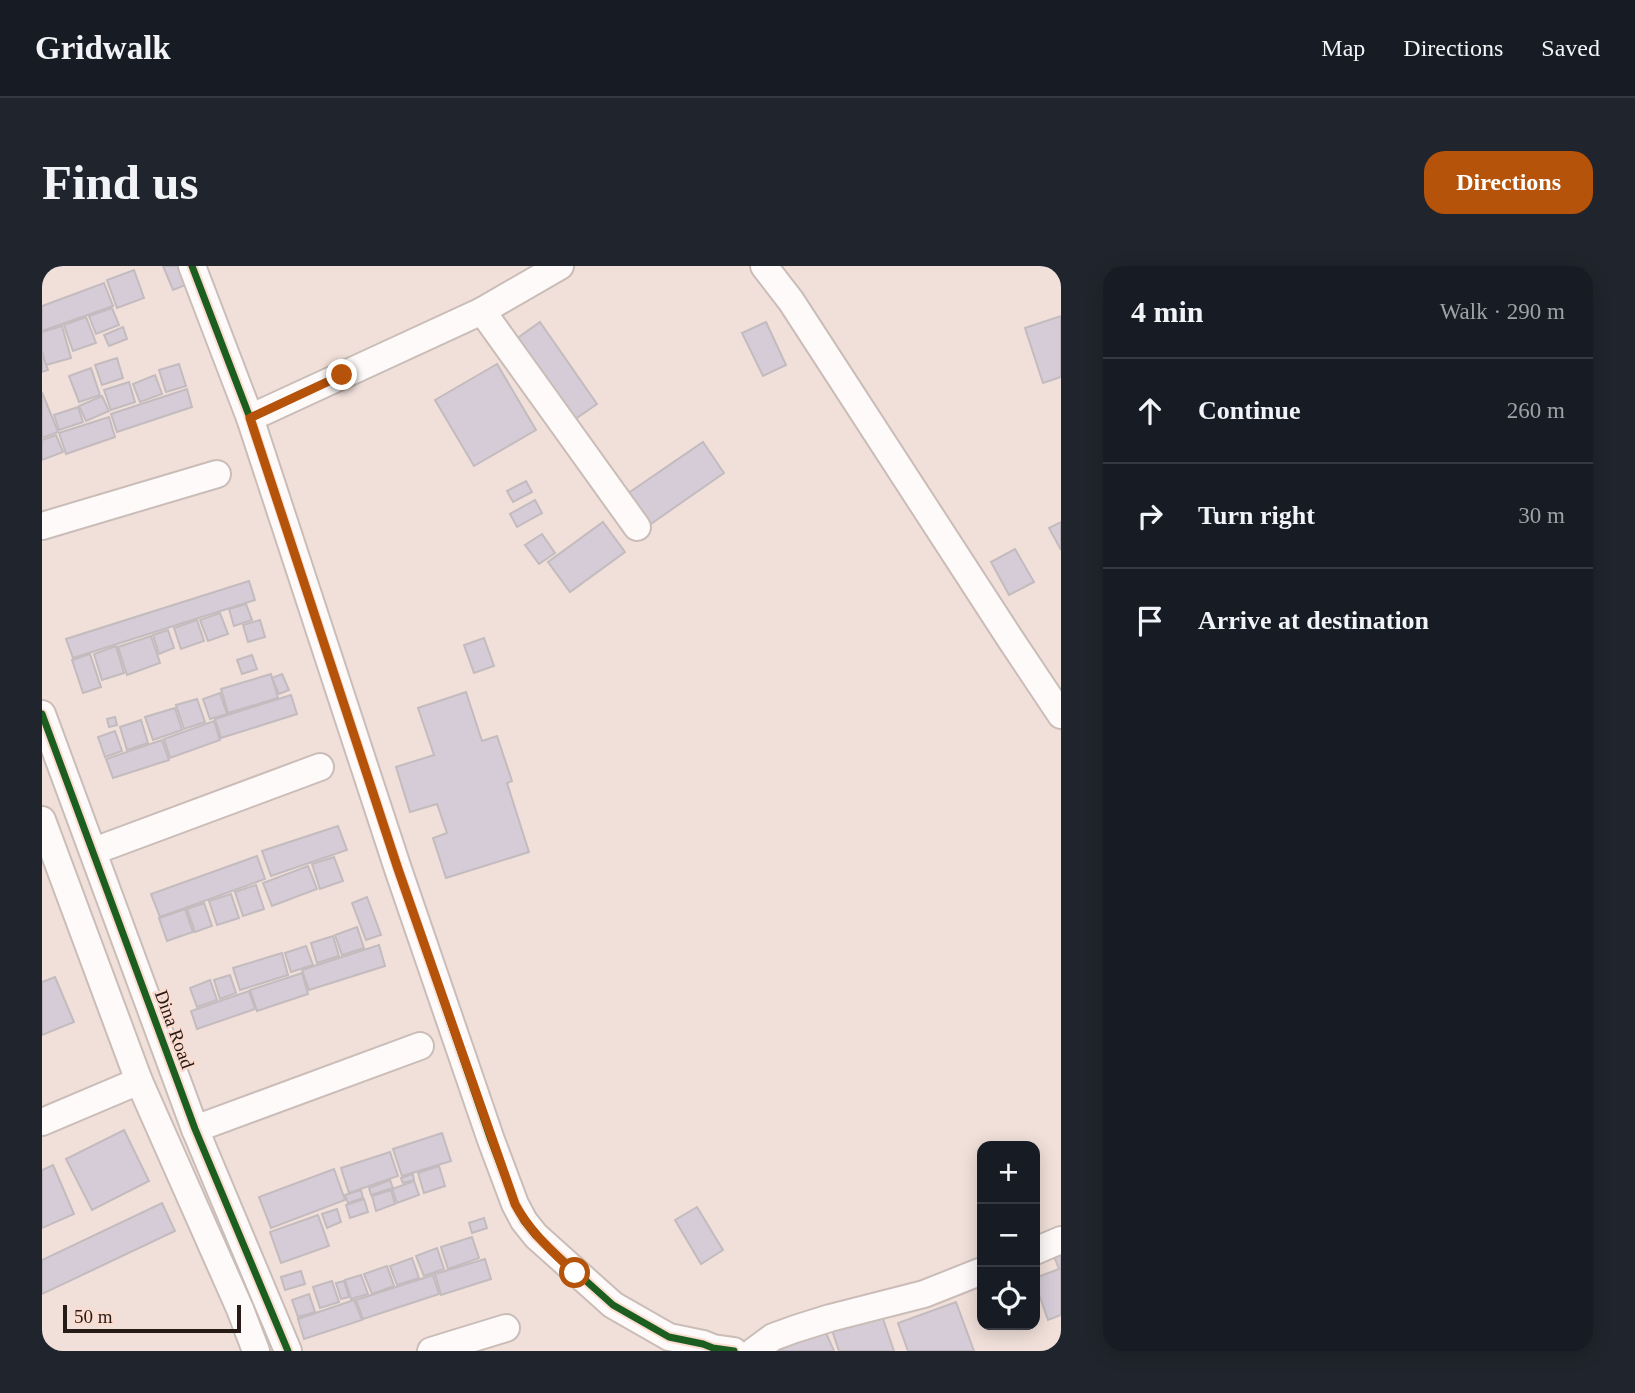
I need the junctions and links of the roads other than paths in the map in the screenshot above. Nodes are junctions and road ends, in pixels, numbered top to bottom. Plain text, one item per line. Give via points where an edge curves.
1 (192, 266) edge
2 (560, 266) edge
3 (764, 266) edge
4 (482, 311) junction
5 (250, 418) junction
6 (218, 474) dead end
7 (42, 526) edge
8 (637, 527) dead end
9 (42, 714) edge
10 (1061, 715) edge
11 (320, 767) dead end
12 (42, 820) edge
13 (94, 851) junction
14 (421, 1046) dead end
15 (139, 1081) junction
16 (42, 1122) edge
17 (195, 1129) junction
18 (1061, 1240) edge
19 (1040, 1249) edge
20 (977, 1273) edge
21 (506, 1328) dead end
22 (256, 1351) edge
23 (288, 1351) edge
24 (431, 1351) edge
25 (734, 1351) edge
26 (754, 1351) edge

1 - 5 street
2 - 4 street
3 - 10 street
4 - 5 street
4 - 8 street
5 - 25 street via 398,869 515,1204 536,1236 613,1305 670,1338
6 - 7 street
9 - 13 street, Dina Road
11 - 13 street
12 - 15 street
13 - 17 street, Dina Road
14 - 17 street
15 - 16 street
15 - 22 street
17 - 23 street, Dina Road
18 - 19 street
20 - 26 street via 924,1294 784,1333
21 - 24 street

